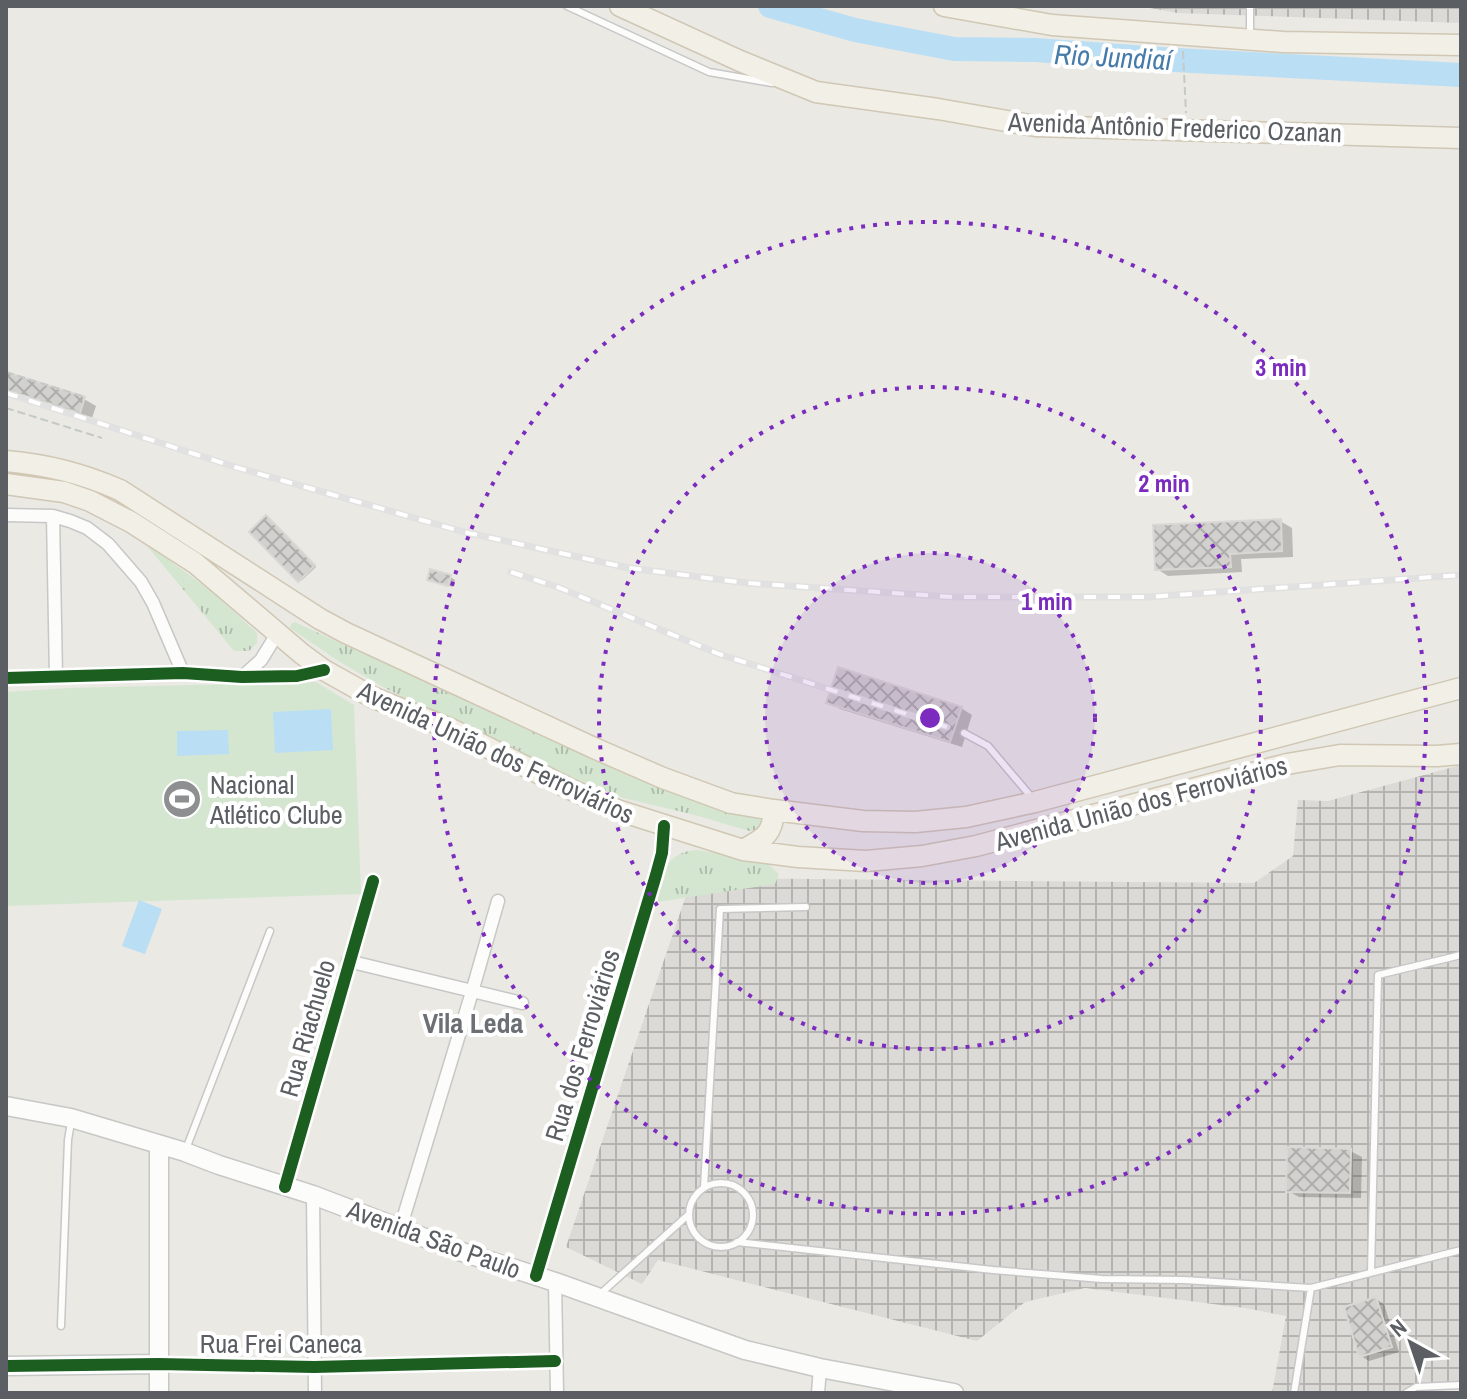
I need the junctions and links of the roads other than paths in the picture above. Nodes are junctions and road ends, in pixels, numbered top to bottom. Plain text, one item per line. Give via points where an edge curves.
1 (567, 6) edge
2 (620, 6) edge
3 (944, 6) edge
4 (1250, 6) edge
5 (1250, 39) junction
6 (1461, 45) edge
7 (816, 92) junction
8 (1461, 138) edge
9 (6, 461) edge
10 (6, 484) edge
11 (6, 515) edge
12 (53, 516) junction
13 (320, 619) junction
14 (277, 634) junction
15 (324, 670) junction
16 (183, 673) junction
17 (56, 677) junction
18 (242, 677) junction
19 (6, 678) edge
20 (1461, 688) edge
21 (964, 733) dead end
22 (1461, 754) edge
23 (546, 776) junction
24 (524, 777) dead end
25 (1035, 802) junction
26 (774, 810) junction
27 (664, 826) junction
28 (743, 850) junction
29 (373, 881) dead end
30 (498, 901) dead end
31 (806, 907) dead end
32 (270, 931) dead end
33 (1461, 955) edge
34 (348, 961) junction
35 (472, 992) junction
36 (522, 1003) dead end
37 (6, 1106) edge
38 (71, 1118) junction
39 (159, 1145) junction
40 (185, 1152) junction
41 (285, 1187) junction
42 (704, 1187) junction
43 (313, 1195) junction
44 (688, 1215) junction
45 (400, 1229) junction
46 (737, 1242) junction
47 (1461, 1250) edge
48 (1371, 1272) junction
49 (536, 1276) junction
50 (555, 1282) junction
51 (1311, 1288) junction
52 (595, 1298) junction
53 (61, 1326) dead end
54 (555, 1361) junction
55 (158, 1364) junction
56 (6, 1366) edge
57 (314, 1367) junction
58 (820, 1368) junction
59 (1461, 1385) edge
60 (908, 1389) edge
61 (159, 1393) edge
62 (315, 1393) edge
63 (557, 1393) edge
64 (818, 1393) edge
65 (954, 1393) edge
66 (1294, 1393) edge
67 (1406, 1393) edge

1 - 7 lane via 709,72
2 - 7 main road, Avenida Antônio Frederico Ozanan
3 - 5 main road via 1052,25
4 - 5 lane
5 - 6 main road
7 - 8 main road, Avenida Antônio Frederico Ozanan via 1035,126
9 - 13 main road, Avenida União dos Ferroviários via 57,468 120,490
10 - 14 main road, Avenida União dos Ferroviários via 64,492 131,522 195,563
11 - 12 street
12 - 16 street via 87,528 141,582
12 - 17 street
13 - 14 main road via 286,614
13 - 26 main road, Avenida União dos Ferroviários via 663,778 731,803
14 - 15 main road, Avenida União dos Ferroviários
14 - 18 street via 261,660
15 - 18 street
15 - 23 main road, Avenida União dos Ferroviários
16 - 17 street
16 - 18 street
17 - 19 street
20 - 25 main road, Avenida União dos Ferroviários
21 - 25 lane via 988,746
22 - 28 main road, Avenida União dos Ferroviários via 1340,755 1287,764 922,856 866,861
23 - 24 lane
23 - 27 main road, Avenida União dos Ferroviários
25 - 26 main road, Avenida União dos Ferroviários via 915,822
26 - 28 main road via 767,835
27 - 28 main road, Avenida União dos Ferroviários
27 - 49 street, Rua dos Ferroviários via 656,875
29 - 34 street, Rua Riachuelo
30 - 35 street
31 - 42 lane via 720,909
32 - 40 lane
33 - 48 lane via 1378,975
34 - 35 street
34 - 41 street, Rua Riachuelo
35 - 36 street
35 - 45 street
37 - 38 main road, Avenida São Paulo
38 - 39 main road, Avenida São Paulo
38 - 53 lane
39 - 40 main road, Avenida São Paulo
39 - 55 main road
40 - 41 main road, Avenida São Paulo
41 - 43 main road, Avenida São Paulo
42 - 44 lane via 692,1199
42 - 46 lane via 720,1182 736,1186 749,1198 749,1230
43 - 45 main road, Avenida São Paulo
43 - 57 street
44 - 46 lane via 693,1232 705,1243 721,1247
44 - 52 lane
45 - 49 main road, Avenida São Paulo
46 - 51 lane via 1102,1279
47 - 48 lane
48 - 51 lane
49 - 50 main road, Avenida São Paulo
50 - 52 main road, Avenida São Paulo
50 - 54 street
51 - 66 lane
52 - 58 main road, Avenida São Paulo via 745,1350
54 - 57 street, Rua Frei Caneca
54 - 63 street
55 - 56 main road, Rua Frei Caneca
55 - 57 street, Rua Frei Caneca
55 - 61 main road
57 - 62 street
58 - 60 main road, Avenida São Paulo
58 - 64 street
59 - 67 lane via 1416,1387
60 - 65 main road, Avenida São Paulo

